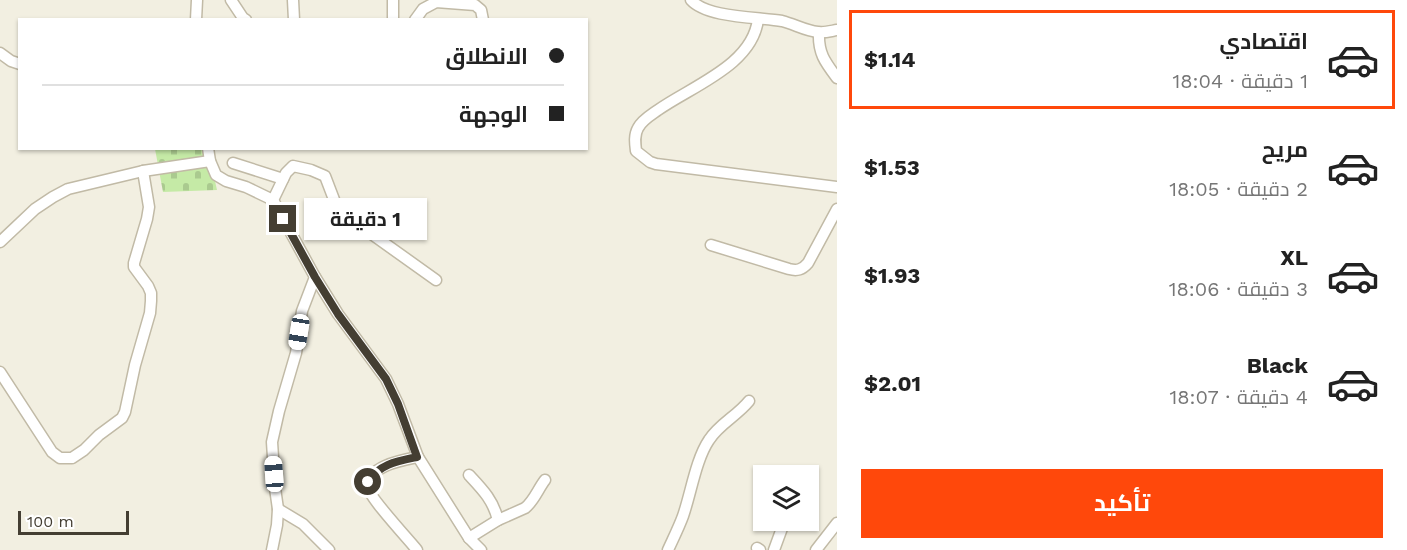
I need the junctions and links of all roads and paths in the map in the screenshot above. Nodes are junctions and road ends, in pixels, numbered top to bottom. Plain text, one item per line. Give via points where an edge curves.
1 (197, 0) edge
2 (231, 0) edge
3 (293, 0) edge
4 (393, 0) edge
5 (691, 0) edge
6 (196, 18) edge
7 (243, 18) edge
8 (294, 18) edge
9 (393, 18) edge
10 (416, 18) edge
11 (483, 18) edge
12 (758, 19) junction
13 (837, 30) edge
14 (819, 33) junction
15 (0, 53) edge
16 (18, 63) edge
17 (837, 78) edge
18 (208, 150) edge
19 (210, 161) junction
20 (233, 163) dead end
21 (143, 171) junction
22 (283, 179) junction
23 (837, 188) edge
24 (273, 200) junction
25 (837, 209) edge
26 (0, 242) edge
27 (711, 245) dead end
28 (315, 277) junction
29 (436, 280) dead end
30 (0, 372) edge
31 (748, 401) dead end
32 (417, 457) junction
33 (469, 475) dead end
34 (545, 480) dead end
35 (278, 509) junction
36 (498, 520) junction
37 (837, 522) edge
38 (781, 531) edge
39 (469, 538) junction
40 (272, 550) edge
41 (329, 550) edge
42 (417, 550) edge
43 (481, 550) edge
44 (668, 550) edge
45 (774, 550) edge
46 (816, 550) edge

1 - 6 street
2 - 7 street
3 - 8 street
4 - 9 street
5 - 12 street via 710,11
10 - 11 street via 436,2 475,5
12 - 14 street via 781,21
12 - 23 street via 751,41 730,64 644,120 635,135 636,151 656,164
13 - 14 street
14 - 17 street via 820,51
15 - 16 street
18 - 19 street
19 - 21 street
19 - 24 street via 216,175
20 - 22 street
21 - 26 street via 53,196
21 - 30 street via 147,219 134,267 151,293 150,313 124,416 72,458 60,458 52,452
22 - 24 street
22 - 29 street via 293,166 325,176 338,210
24 - 28 street
25 - 27 street via 800,270
28 - 32 street via 386,379
28 - 35 street via 302,311 296,353 273,435
31 - 44 street via 709,440
32 - 39 street
32 - 42 street via 378,470 367,488
33 - 36 street via 494,507
34 - 36 street via 531,503
35 - 40 street
35 - 41 street via 303,524
36 - 39 street
37 - 46 street
38 - 45 street
39 - 43 street

